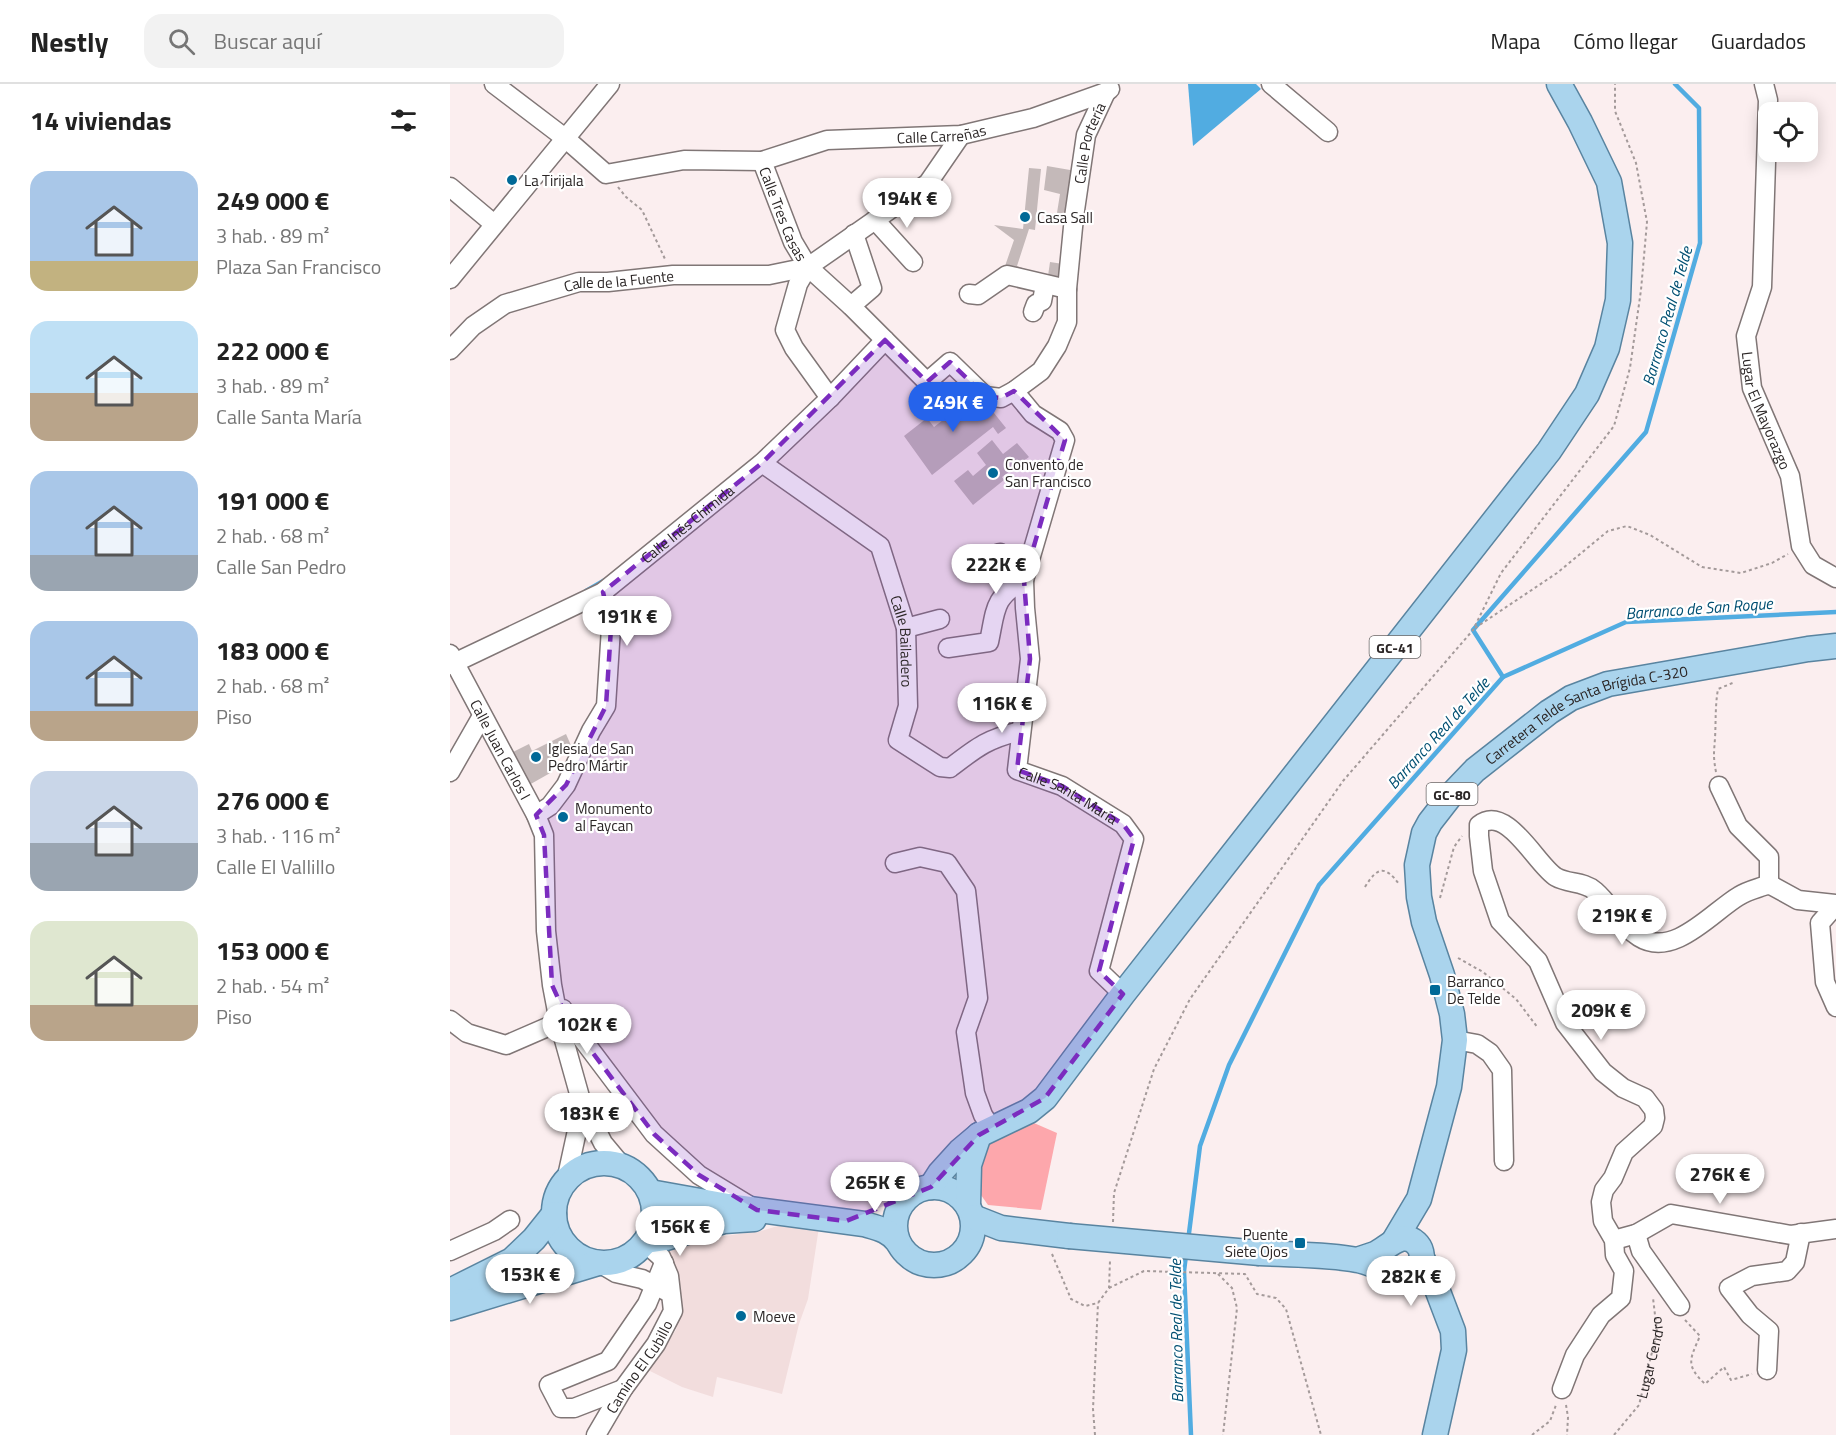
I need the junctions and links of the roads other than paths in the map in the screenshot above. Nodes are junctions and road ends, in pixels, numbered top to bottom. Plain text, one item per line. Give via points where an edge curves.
1 (494, 84) edge
2 (610, 84) edge
3 (1271, 84) edge
4 (1558, 84) edge
5 (1764, 84) edge
6 (1111, 88) edge
7 (1328, 132) dead end
8 (961, 135) junction
9 (565, 138) junction
10 (762, 161) junction
11 (450, 188) edge
12 (875, 220) junction
13 (494, 224) junction
14 (854, 234) junction
15 (913, 262) dead end
16 (808, 267) junction
17 (450, 279) edge
18 (1045, 285) junction
19 (1067, 290) junction
20 (969, 294) dead end
21 (851, 306) junction
22 (1033, 312) dead end
23 (885, 340) junction
24 (450, 350) edge
25 (1014, 392) junction
26 (830, 398) junction
27 (762, 463) junction
28 (973, 562) dead end
29 (1836, 578) edge
30 (1024, 580) junction
31 (603, 592) junction
32 (940, 619) dead end
33 (906, 628) junction
34 (1836, 646) edge
35 (948, 648) dead end
36 (453, 662) edge
37 (482, 716) junction
38 (1021, 731) junction
39 (450, 772) edge
40 (1719, 786) road end
41 (536, 816) junction
42 (895, 863) dead end
43 (1769, 884) junction
44 (1836, 904) edge
45 (552, 985) junction
46 (1123, 994) junction
47 (1836, 1007) edge
48 (450, 1020) edge
49 (559, 1022) junction
50 (467, 1033) junction
51 (1455, 1040) junction
52 (450, 1043) edge
53 (580, 1097) junction
54 (985, 1132) junction
55 (1504, 1161) dead end
56 (623, 1167) junction
57 (566, 1181) junction
58 (931, 1187) junction
59 (650, 1192) junction
60 (908, 1197) junction
61 (1419, 1199) junction
62 (757, 1210) junction
63 (970, 1211) junction
64 (554, 1214) junction
65 (783, 1214) junction
66 (510, 1220) dead end
67 (846, 1221) junction
68 (1836, 1229) edge
69 (1032, 1233) junction
70 (1801, 1233) junction
71 (1636, 1234) junction
72 (1614, 1240) junction
73 (646, 1242) junction
74 (898, 1242) junction
75 (1392, 1243) junction
76 (967, 1248) junction
77 (450, 1251) edge
78 (1421, 1253) junction
79 (1357, 1260) junction
80 (599, 1263) junction
81 (663, 1263) junction
82 (1398, 1273) junction
83 (656, 1285) junction
84 (450, 1291) edge
85 (672, 1296) junction
86 (1680, 1306) road end
87 (450, 1308) edge
88 (1444, 1311) junction
89 (1767, 1370) road end
90 (623, 1389) junction
91 (1562, 1389) road end
92 (596, 1435) edge
93 (1435, 1435) edge

1 - 9 street
2 - 9 street
3 - 7 street
4 - 46 main road, GC-41 via 1609,182 1620,243 1618,300 1607,348 1587,394 1549,451
5 - 29 street, Lugar El Mayorazgo via 1768,99 1762,287 1746,336 1752,388 1790,476 1801,546 1813,565
6 - 8 street, Calle Carreñas via 1033,118
6 - 19 street, Calle Portería via 1086,135
8 - 10 street, Calle Carreñas via 827,140
8 - 12 street via 928,183
9 - 10 street, Calle Carreñas via 606,174 684,160
9 - 13 street
10 - 16 street, Calle Tres Casas via 793,242
11 - 13 street
12 - 14 street
12 - 15 street
13 - 17 street
14 - 16 street
14 - 21 street via 872,288
16 - 21 street, Calle Tres Casas
16 - 24 street, Calle de la Fuente via 769,274 673,275 579,282 505,304 473,326
16 - 26 street via 798,284 785,330
18 - 19 street
18 - 20 street via 1006,275 978,295
18 - 22 street via 1042,301
19 - 25 street, Calle Portería via 1067,322 1057,346 1041,371
21 - 23 street, Calle Tres Casas
23 - 25 street, Calle Tres Casas via 927,382 950,362 984,396 1001,398
23 - 26 street, Calle Inés Chimida
25 - 30 street, Calle Santa María via 1033,414 1060,431 1065,440
26 - 27 street, Calle Inés Chimida
27 - 31 street, Calle Inés Chimida
27 - 33 street, Calle Bailadero via 880,546
28 - 30 street via 1000,553 1008,581
30 - 35 street via 998,601 989,642
30 - 38 street, Calle Santa María via 1030,658
31 - 36 street, Calle Inés Chimida
31 - 41 street via 611,628 606,706 566,785 550,806
32 - 33 street
33 - 38 street, Calle Bailadero via 908,706 898,740 940,767 951,768 985,742
34 - 51 main road, Carretera Telde Santa Brígida C-320 / GC-80 via 1589,690 1548,712 1501,748 1451,795 1424,833 1417,865 1424,922 1442,975
36 - 37 street, Calle Juan Carlos I
37 - 39 street
37 - 41 street, Calle Juan Carlos I
38 - 46 street, Calle Santa María via 1017,770 1062,786 1123,824 1134,839 1099,971
40 - 43 street via 1738,826 1769,857
41 - 45 street, Calle Juan Carlos I via 544,835 546,931
42 - 54 street via 920,857 947,863 966,891 978,998 966,1032
43 - 44 street via 1798,900
43 - 72 street via 1740,895 1690,933 1662,942 1641,938 1619,920 1594,890 1557,878 1508,827 1489,820 1479,825 1483,871 1500,921 1538,961 1565,1023 1603,1072 1623,1088 1645,1098 1654,1110 1653,1126 1624,1152 1604,1190 1603,1221
44 - 47 street via 1820,923 1825,982
45 - 49 street
45 - 62 street via 568,1020 654,1134 699,1175
46 - 54 main road, GC-41 via 1045,1098 1029,1111
48 - 50 street
49 - 50 street via 506,1045
49 - 53 street
50 - 52 street
51 - 55 street via 1477,1044 1490,1053 1502,1070
51 - 61 main road, Carretera Telde Santa Brígida C-320 / GC-80 via 1449,1087
53 - 56 street via 603,1143
53 - 57 street via 580,1117
54 - 58 main road, GC-41 via 960,1151
54 - 63 main road via 969,1165
56 - 57 main road via 608,1163 592,1165
56 - 59 main road via 639,1177
57 - 64 main road via 559,1191
58 - 60 main road
58 - 63 main road via 952,1191
59 - 62 main road
59 - 73 main road via 653,1225
60 - 67 main road
60 - 74 main road via 896,1218
61 - 75 main road, Carretera Telde Santa Brígida C-320 / GC-80
61 - 78 main road, Carretera Telde Santa Brígida C-320 / GC-80
62 - 65 main road
63 - 69 main road via 1001,1228
63 - 76 main road via 974,1228
64 - 80 main road via 556,1228 567,1246 584,1259
64 - 84 main road via 512,1260
65 - 67 main road
65 - 73 main road via 724,1221
66 - 77 street
67 - 74 main road via 881,1229
68 - 70 street
69 - 76 main road
69 - 79 main road, bridge
70 - 71 street via 1791,1235 1671,1214
70 - 89 street via 1795,1262 1787,1271 1752,1276 1730,1288 1750,1315 1769,1331
71 - 72 street
71 - 86 street, Lugar Cendro via 1641,1251
72 - 91 street via 1615,1255 1624,1271 1622,1298 1601,1315 1575,1355
73 - 80 main road via 626,1259
73 - 81 street, Camino El Cubillo
74 - 76 main road via 914,1260 937,1266 954,1260
75 - 78 main road via 1406,1239 1416,1243
75 - 79 main road
75 - 82 main road via 1386,1262
78 - 82 main road via 1418,1268
78 - 88 main road
79 - 82 main road
80 - 83 street via 616,1273
80 - 87 main road
81 - 83 street
81 - 85 street, Camino El Cubillo
82 - 88 main road via 1423,1289
83 - 85 street
83 - 90 street via 608,1361 549,1385 561,1408 574,1408
85 - 90 street, Camino El Cubillo via 666,1326
88 - 93 main road via 1453,1331 1454,1350
90 - 92 street, Camino El Cubillo

